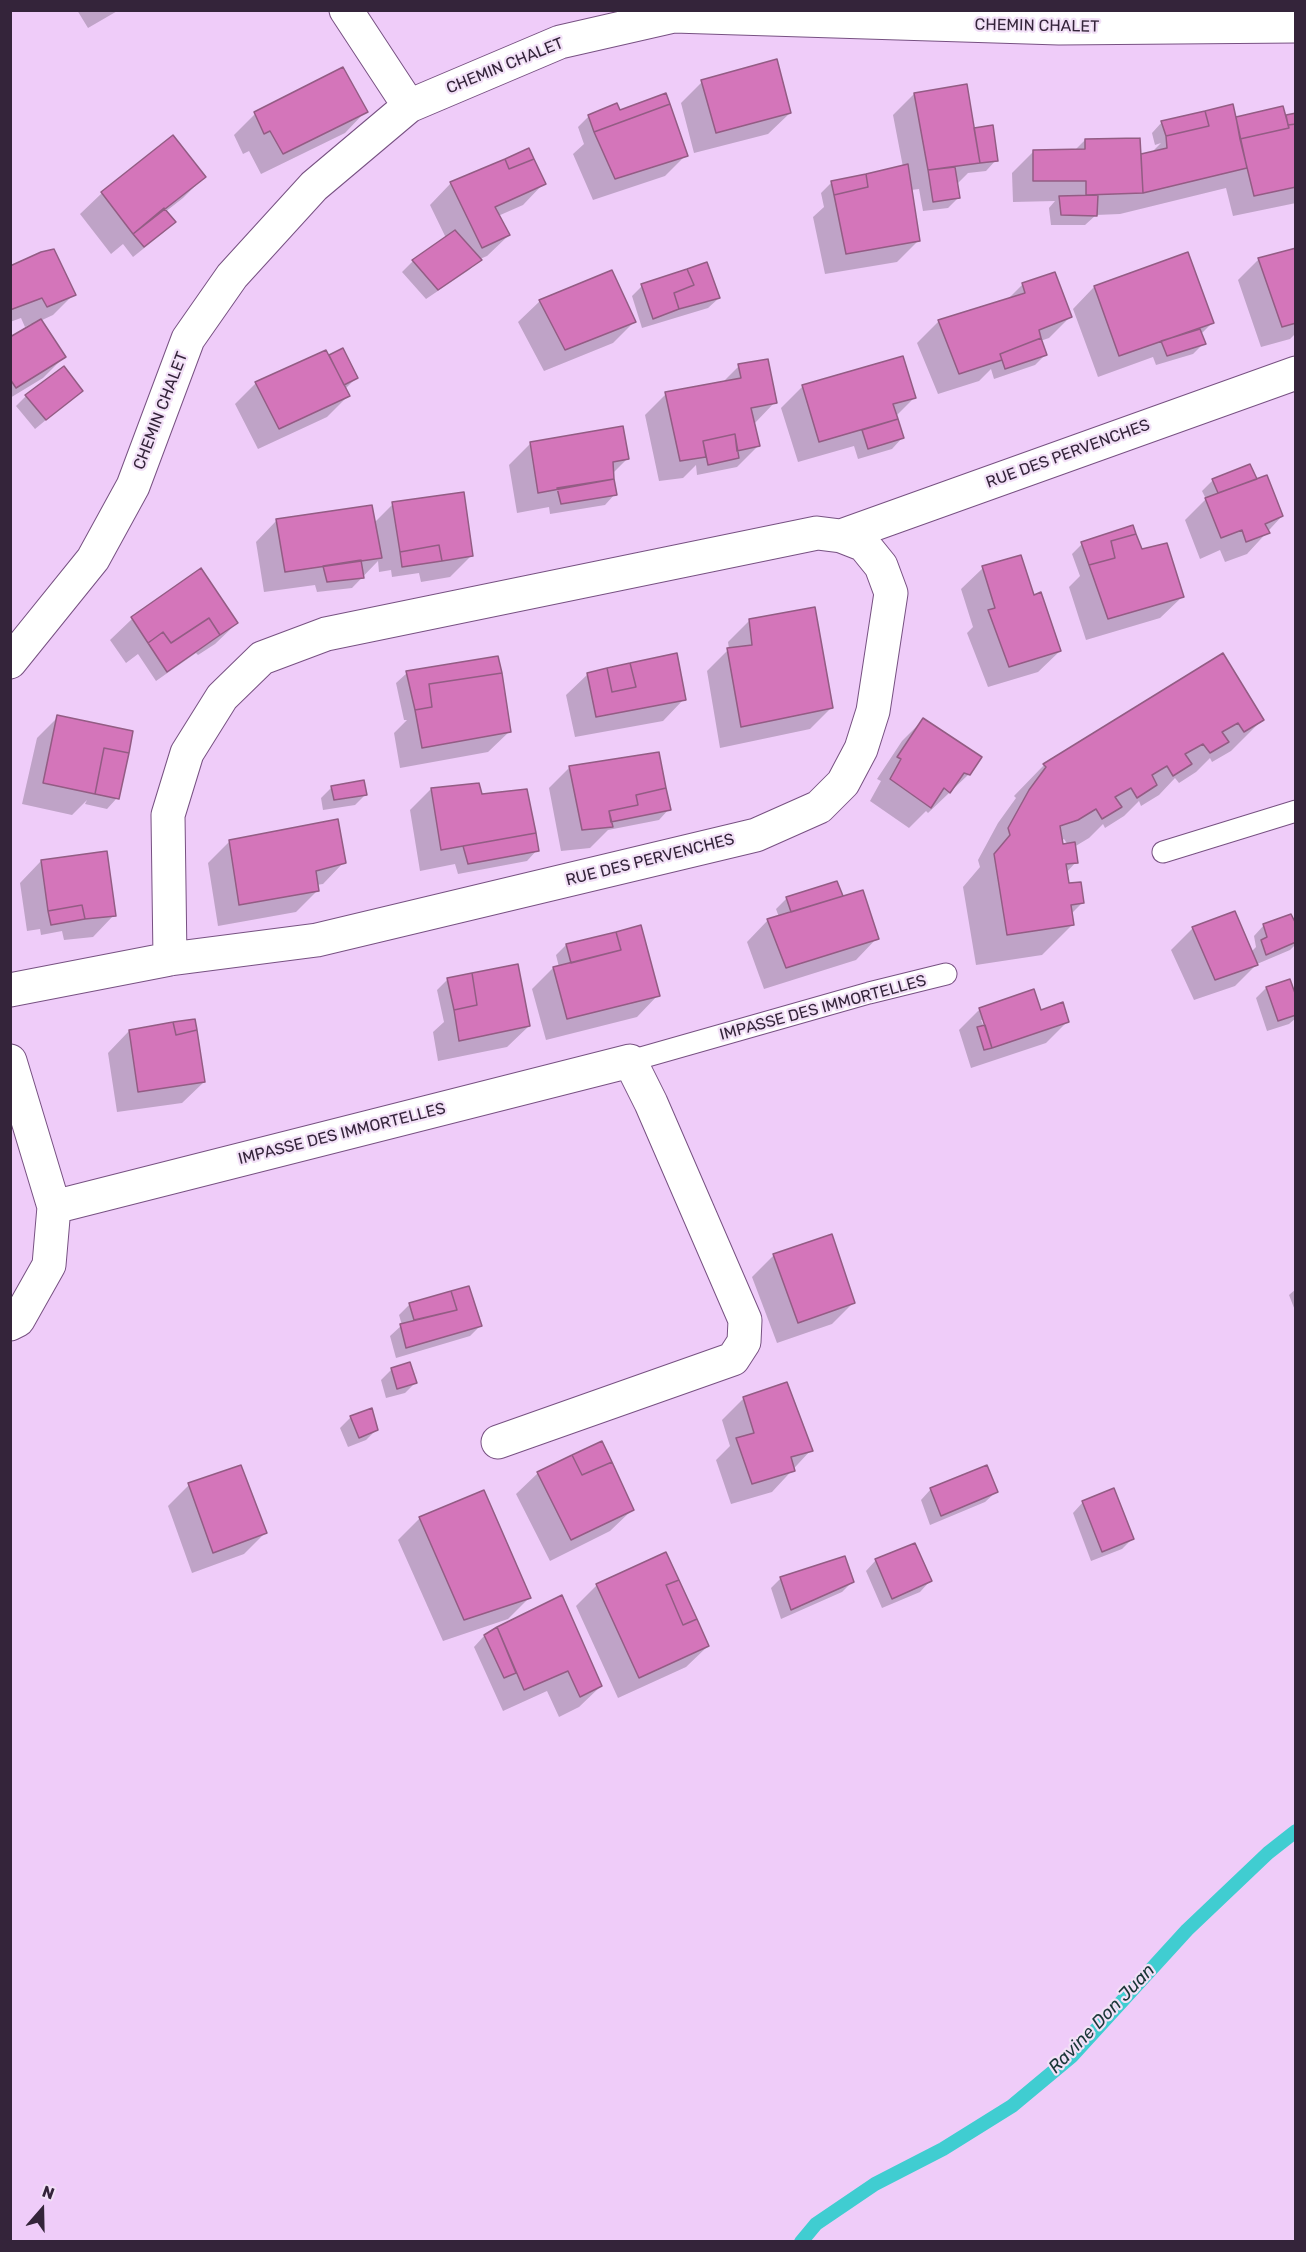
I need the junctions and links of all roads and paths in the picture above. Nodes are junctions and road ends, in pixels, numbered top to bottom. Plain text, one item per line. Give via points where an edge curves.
1 (346, 10) edge
2 (1296, 26) edge
3 (409, 106) junction
4 (1296, 374) edge
5 (841, 536) junction
6 (10, 662) edge
7 (1296, 811) edge
8 (1163, 852) dead end
9 (170, 959) junction
10 (946, 974) dead end
11 (10, 990) edge
12 (10, 1061) edge
13 (630, 1061) junction
14 (54, 1207) junction
15 (10, 1324) edge
16 (498, 1442) dead end

1 - 3 street
2 - 3 street, CHEMIN CHALET via 1059,28 674,16 560,42
3 - 6 street, CHEMIN CHALET via 314,186 232,276 188,339 133,486 93,559
4 - 5 street, RUE DES PERVENCHES
5 - 9 street, RUE DES PERVENCHES via 817,533 326,634 262,658 222,697 187,753 168,815
5 - 9 street, RUE DES PERVENCHES via 864,545 881,566 891,593 873,711 861,749 843,783 819,807 756,835 317,940
7 - 8 lane
9 - 11 street, RUE DES PERVENCHES
10 - 13 lane, IMPASSE DES IMMORTELLES
12 - 14 street
13 - 14 street, IMPASSE DES IMMORTELLES
13 - 16 street via 745,1320 744,1342 733,1359
14 - 15 street via 49,1265 18,1320

